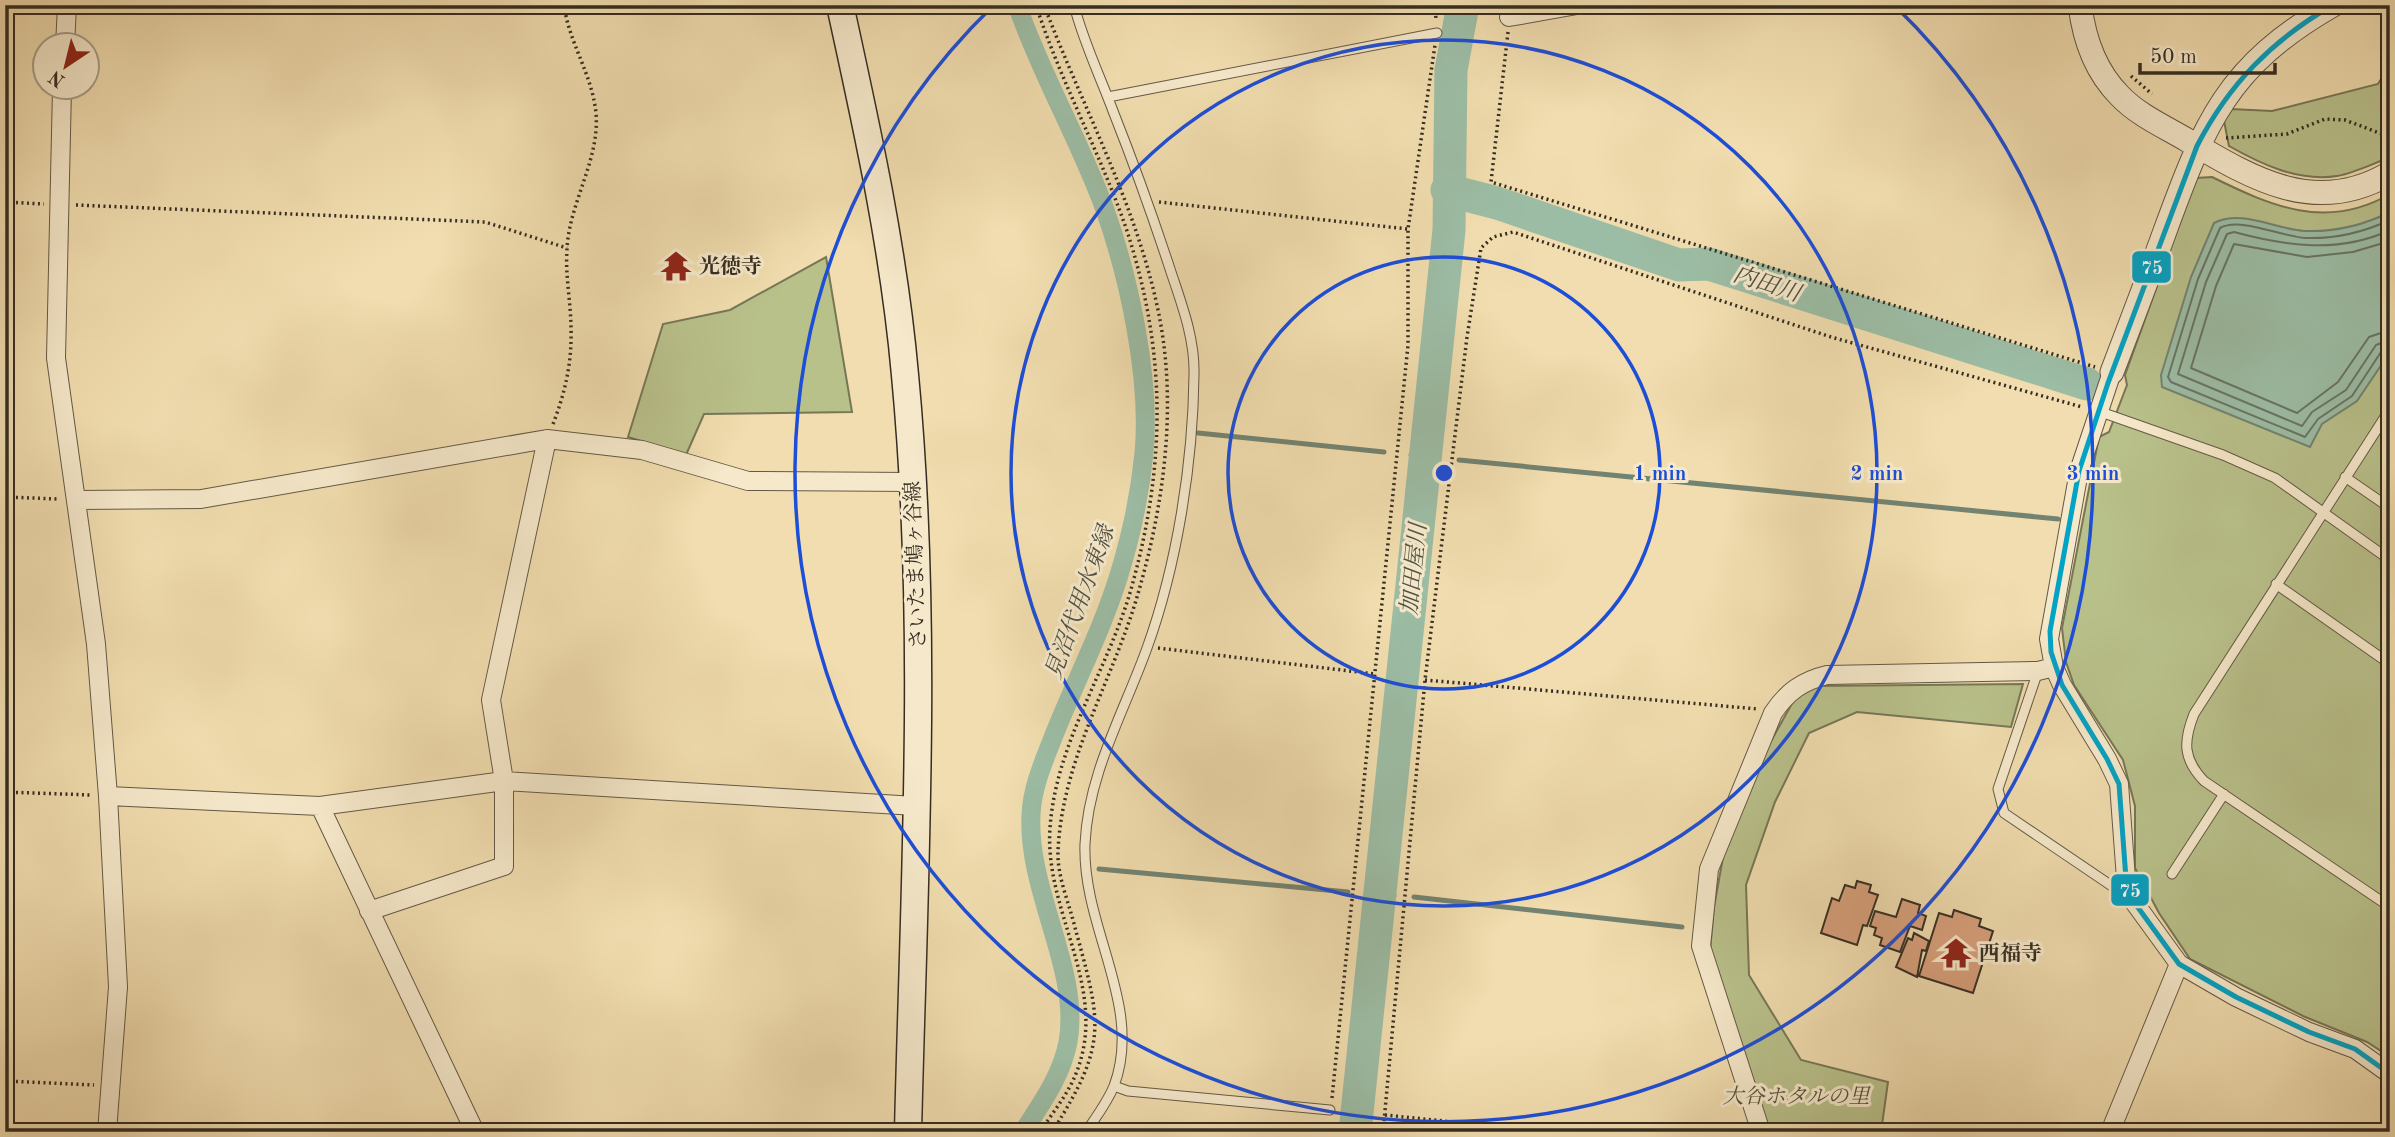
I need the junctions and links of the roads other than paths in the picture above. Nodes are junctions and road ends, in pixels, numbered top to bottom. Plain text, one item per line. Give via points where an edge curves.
1 (67, 5) edge
2 (840, 5) edge
3 (1074, 5) edge
4 (1577, 5) edge
5 (2080, 5) edge
6 (2333, 5) edge
7 (1509, 17) road end
8 (66, 32) edge
9 (1437, 33) road end
10 (1108, 97) junction
11 (62, 102) edge
12 (2197, 146) junction
13 (2390, 173) edge
14 (2110, 377) joint
15 (2100, 406) junction
16 (2390, 409) edge
17 (547, 439) junction
18 (2345, 477) junction
19 (913, 482) junction
20 (77, 500) junction
21 (2390, 508) edge
22 (2322, 512) junction
23 (2390, 560) edge
24 (2276, 584) junction
25 (2390, 664) edge
26 (2046, 669) junction
27 (504, 781) junction
28 (2224, 794) junction
29 (108, 796) junction
30 (320, 806) junction
31 (916, 806) junction
32 (2172, 874) dead end
33 (2134, 902) junction
34 (2390, 907) edge
35 (369, 911) junction
36 (2179, 964) junction
37 (2390, 1074) edge
38 (1114, 1086) junction
39 (1330, 1110) road end
40 (107, 1132) edge
41 (475, 1132) edge
42 (908, 1132) edge
43 (1086, 1132) edge
44 (1762, 1132) edge
45 (2110, 1132) edge

1 - 8 street
2 - 19 main road, さいたま鳩ヶ谷線 via 890,246
3 - 10 lane
4 - 7 street
5 - 12 street via 2088,46 2120,96
6 - 12 street via 2288,33 2244,73
9 - 10 lane
10 - 38 lane via 1188,325 1195,373 1175,543 1147,647 1094,786 1085,843 1090,898 1123,1021
11 - 20 street via 56,358
12 - 13 street via 2257,180 2313,193 2359,188
12 - 14 street
14 - 15 street
15 - 22 lane via 2275,478
15 - 26 street via 2079,471
16 - 18 lane
17 - 19 street via 642,450 748,481
17 - 20 street via 201,499
17 - 27 street via 491,700
18 - 21 lane
18 - 22 lane
19 - 31 main road, さいたま鳩ヶ谷線 via 919,626
20 - 29 street via 96,645
22 - 23 lane
22 - 24 lane
24 - 25 lane
24 - 28 lane via 2188,730 2190,766
26 - 33 street via 2119,784 2126,878
26 - 33 lane via 1998,789 2004,813
26 - 44 street via 1827,675 1802,683 1773,713 1709,869 1701,946
27 - 30 street
27 - 31 street
27 - 35 street via 504,866
28 - 32 lane
28 - 34 lane
29 - 30 street
29 - 40 street via 118,987
30 - 35 street
31 - 42 main road, さいたま鳩ヶ谷線
33 - 36 street
35 - 41 street
36 - 37 street via 2235,997 2355,1049
36 - 45 street
38 - 39 lane
38 - 43 lane

